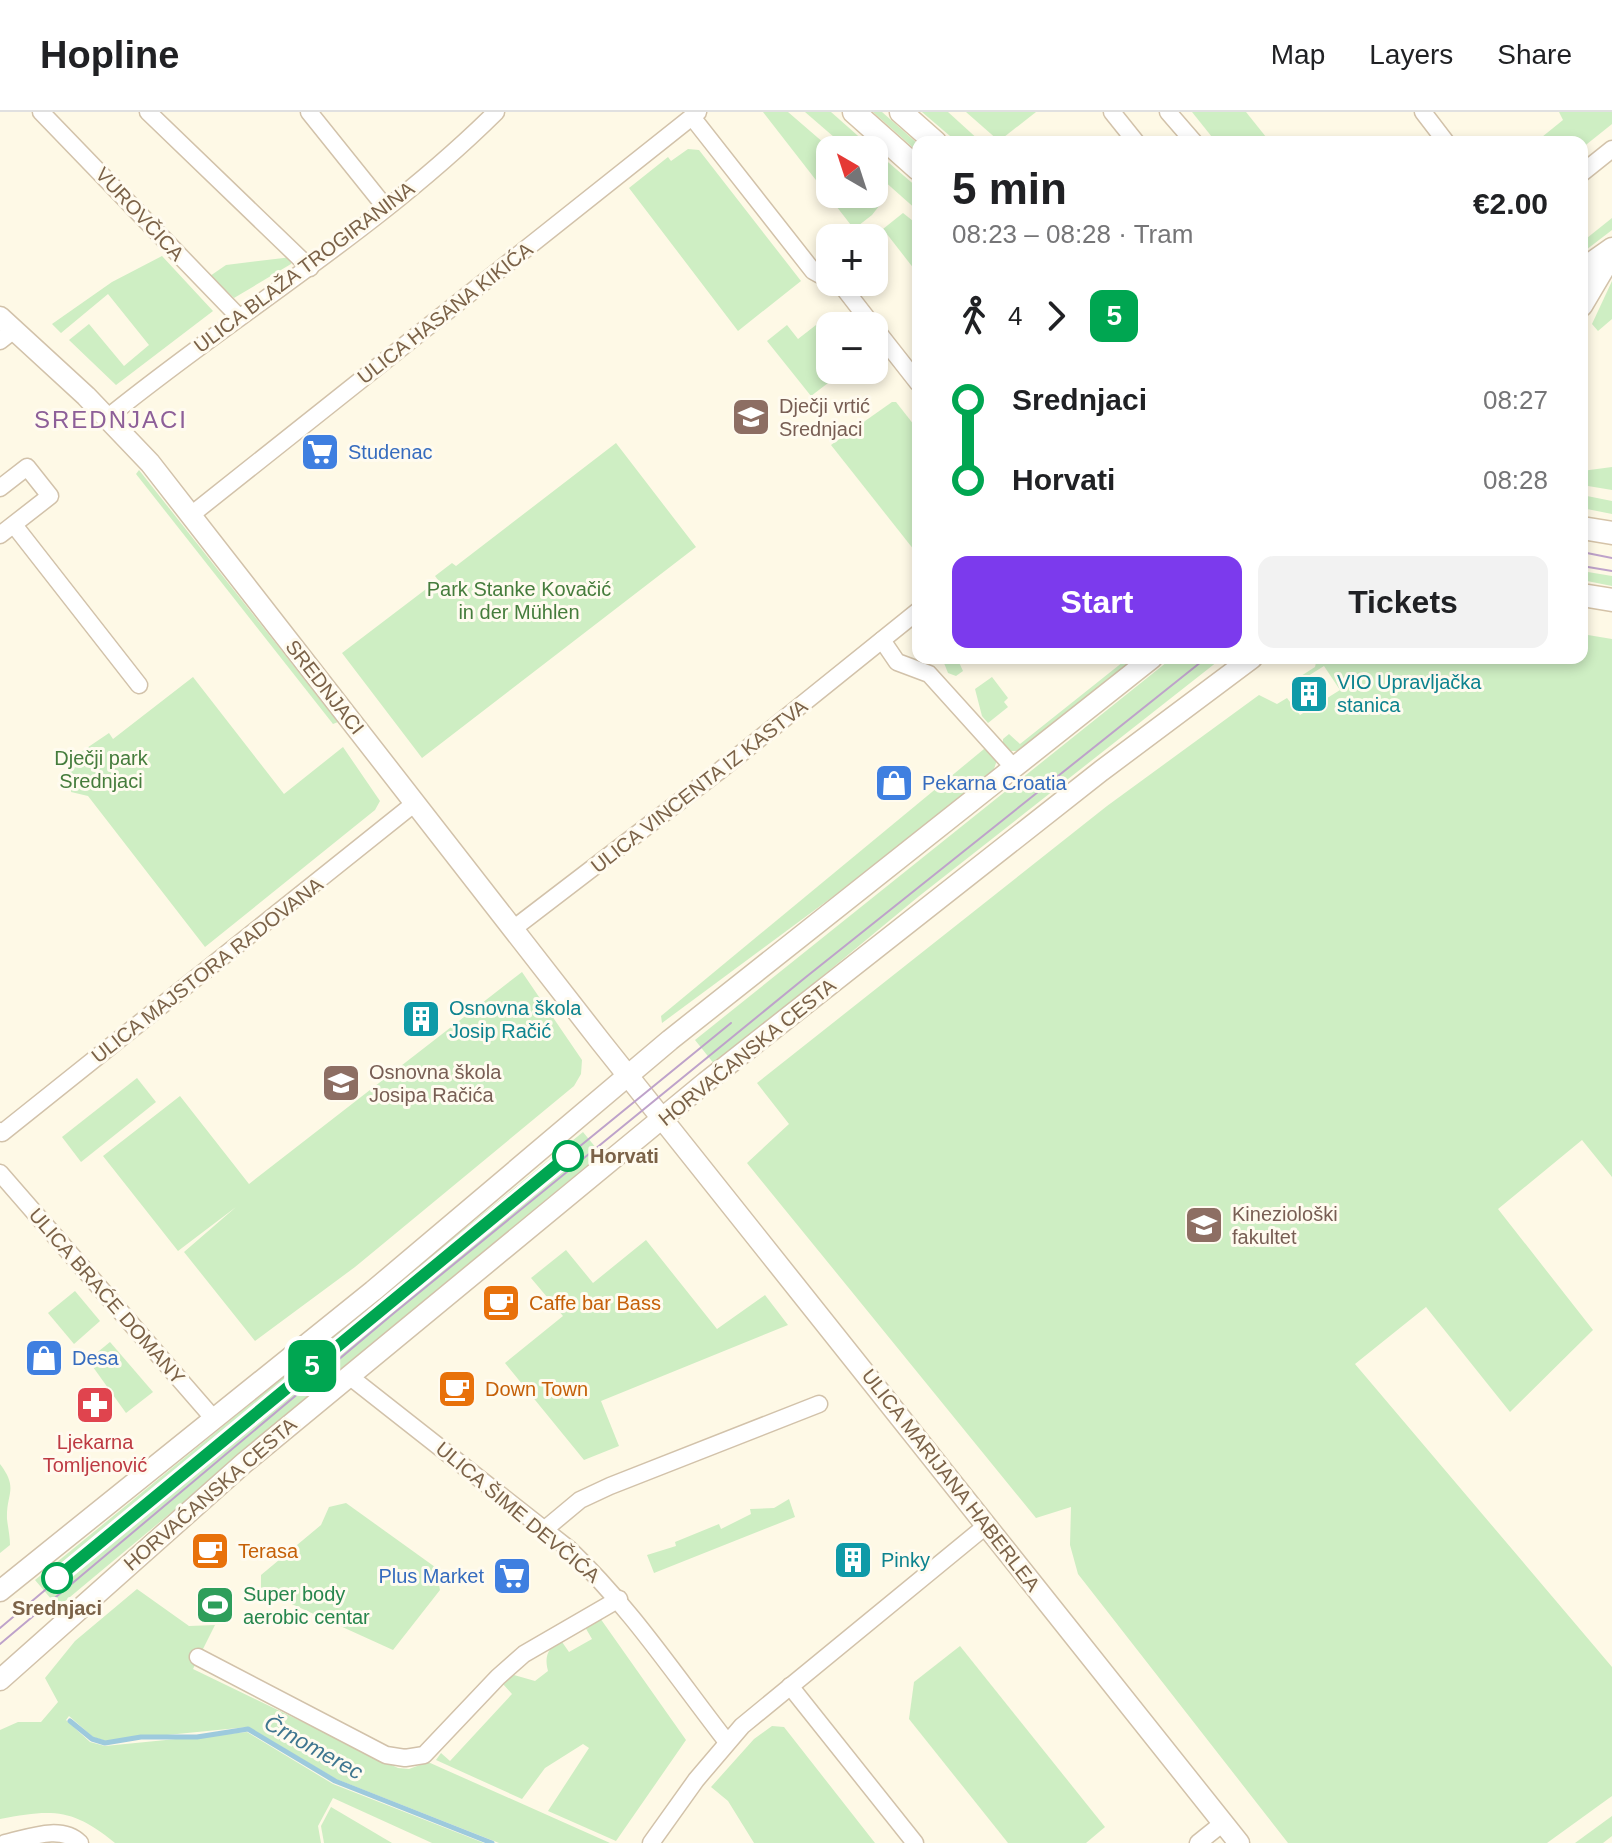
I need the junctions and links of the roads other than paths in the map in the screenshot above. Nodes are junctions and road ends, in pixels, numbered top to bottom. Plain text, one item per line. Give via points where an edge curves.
1 (41, 112) edge
2 (148, 112) edge
3 (309, 112) edge
4 (496, 112) edge
5 (854, 112) edge
6 (901, 112) edge
7 (1112, 112) edge
8 (1168, 112) edge
9 (1423, 112) edge
10 (695, 114) edge
11 (928, 136) edge
12 (1131, 136) edge
13 (1189, 136) edge
14 (1441, 136) edge
15 (1612, 149) edge
16 (912, 164) edge
17 (1588, 168) edge
18 (386, 208) junction
19 (1612, 248) edge
20 (1612, 255) edge
21 (1588, 265) edge
22 (310, 268) junction
23 (816, 273) edge
24 (850, 296) edge
25 (1588, 296) edge
26 (863, 312) edge
27 (239, 317) junction
28 (5, 329) edge
29 (888, 344) edge
30 (912, 375) edge
31 (107, 418) junction
32 (0, 488) edge
33 (191, 515) junction
34 (1588, 529) edge
35 (7, 530) edge
36 (1612, 533) edge
37 (1588, 596) edge
38 (1612, 600) edge
39 (912, 616) edge
40 (882, 640) junction
41 (1144, 664) edge
42 (1244, 664) edge
43 (139, 685) dead end
44 (1014, 768) junction
45 (415, 803) junction
46 (513, 929) junction
47 (629, 1077) junction
48 (664, 1118) junction
49 (0, 1131) edge
50 (0, 1173) edge
51 (349, 1376) junction
52 (819, 1404) dead end
53 (214, 1419) junction
54 (987, 1525) junction
55 (544, 1530) junction
56 (0, 1591) edge
57 (619, 1599) junction
58 (198, 1657) dead end
59 (0, 1680) edge
60 (790, 1686) junction
61 (727, 1742) junction
62 (1223, 1823) junction
63 (5, 1843) edge
64 (80, 1843) edge
65 (651, 1843) edge
66 (915, 1843) edge
67 (1198, 1843) edge
68 (1239, 1843) edge

1 - 27 street, VUROVČICA
2 - 22 street
3 - 18 street
4 - 18 street, ULICA BLAŽA TROGIRANINA
5 - 16 main road
6 - 11 main road
7 - 12 street
8 - 13 street
9 - 14 street
10 - 23 street
10 - 33 street, ULICA HASANA KIKIĆA
15 - 17 street
18 - 22 street, ULICA BLAŽA TROGIRANINA
19 - 21 street
20 - 25 street
22 - 27 street, ULICA BLAŽA TROGIRANINA
24 - 26 street
27 - 31 street, ULICA BLAŽA TROGIRANINA
28 - 31 street, SREDNJACI
29 - 30 street
31 - 33 street, SREDNJACI
32 - 35 street via 27,467 50,496
33 - 45 street, SREDNJACI
34 - 36 main road
35 - 43 street
37 - 38 main road
39 - 40 street, ULICA VINCENTA IZ KASTVA
40 - 44 street via 897,662 929,674
40 - 46 street, ULICA VINCENTA IZ KASTVA
41 - 44 street
42 - 48 street, HORVAĆANSKA CESTA
44 - 47 street
45 - 46 street, SREDNJACI
45 - 49 street, ULICA MAJSTORA RADOVANA
46 - 47 street, SREDNJACI
47 - 48 street, ULICA MARIJANA HABERLEA
47 - 53 street
48 - 51 street, HORVAĆANSKA CESTA
48 - 54 street, ULICA MARIJANA HABERLEA
50 - 53 street, ULICA BRAĆE DOMANY
51 - 55 street, ULICA ŠIME DEVČIĆA
51 - 59 street, HORVAĆANSKA CESTA
52 - 55 street via 600,1491
53 - 56 street
54 - 60 street
54 - 62 street, ULICA MARIJANA HABERLEA
55 - 57 street, ULICA ŠIME DEVČIĆA
57 - 58 street via 524,1654 424,1755 405,1758 386,1755
57 - 61 street, ULICA ŠIME DEVČIĆA
60 - 61 street
60 - 66 street
61 - 65 street
62 - 67 street
62 - 68 street, ULICA MARIJANA HABERLEA
63 - 64 street via 51,1832

